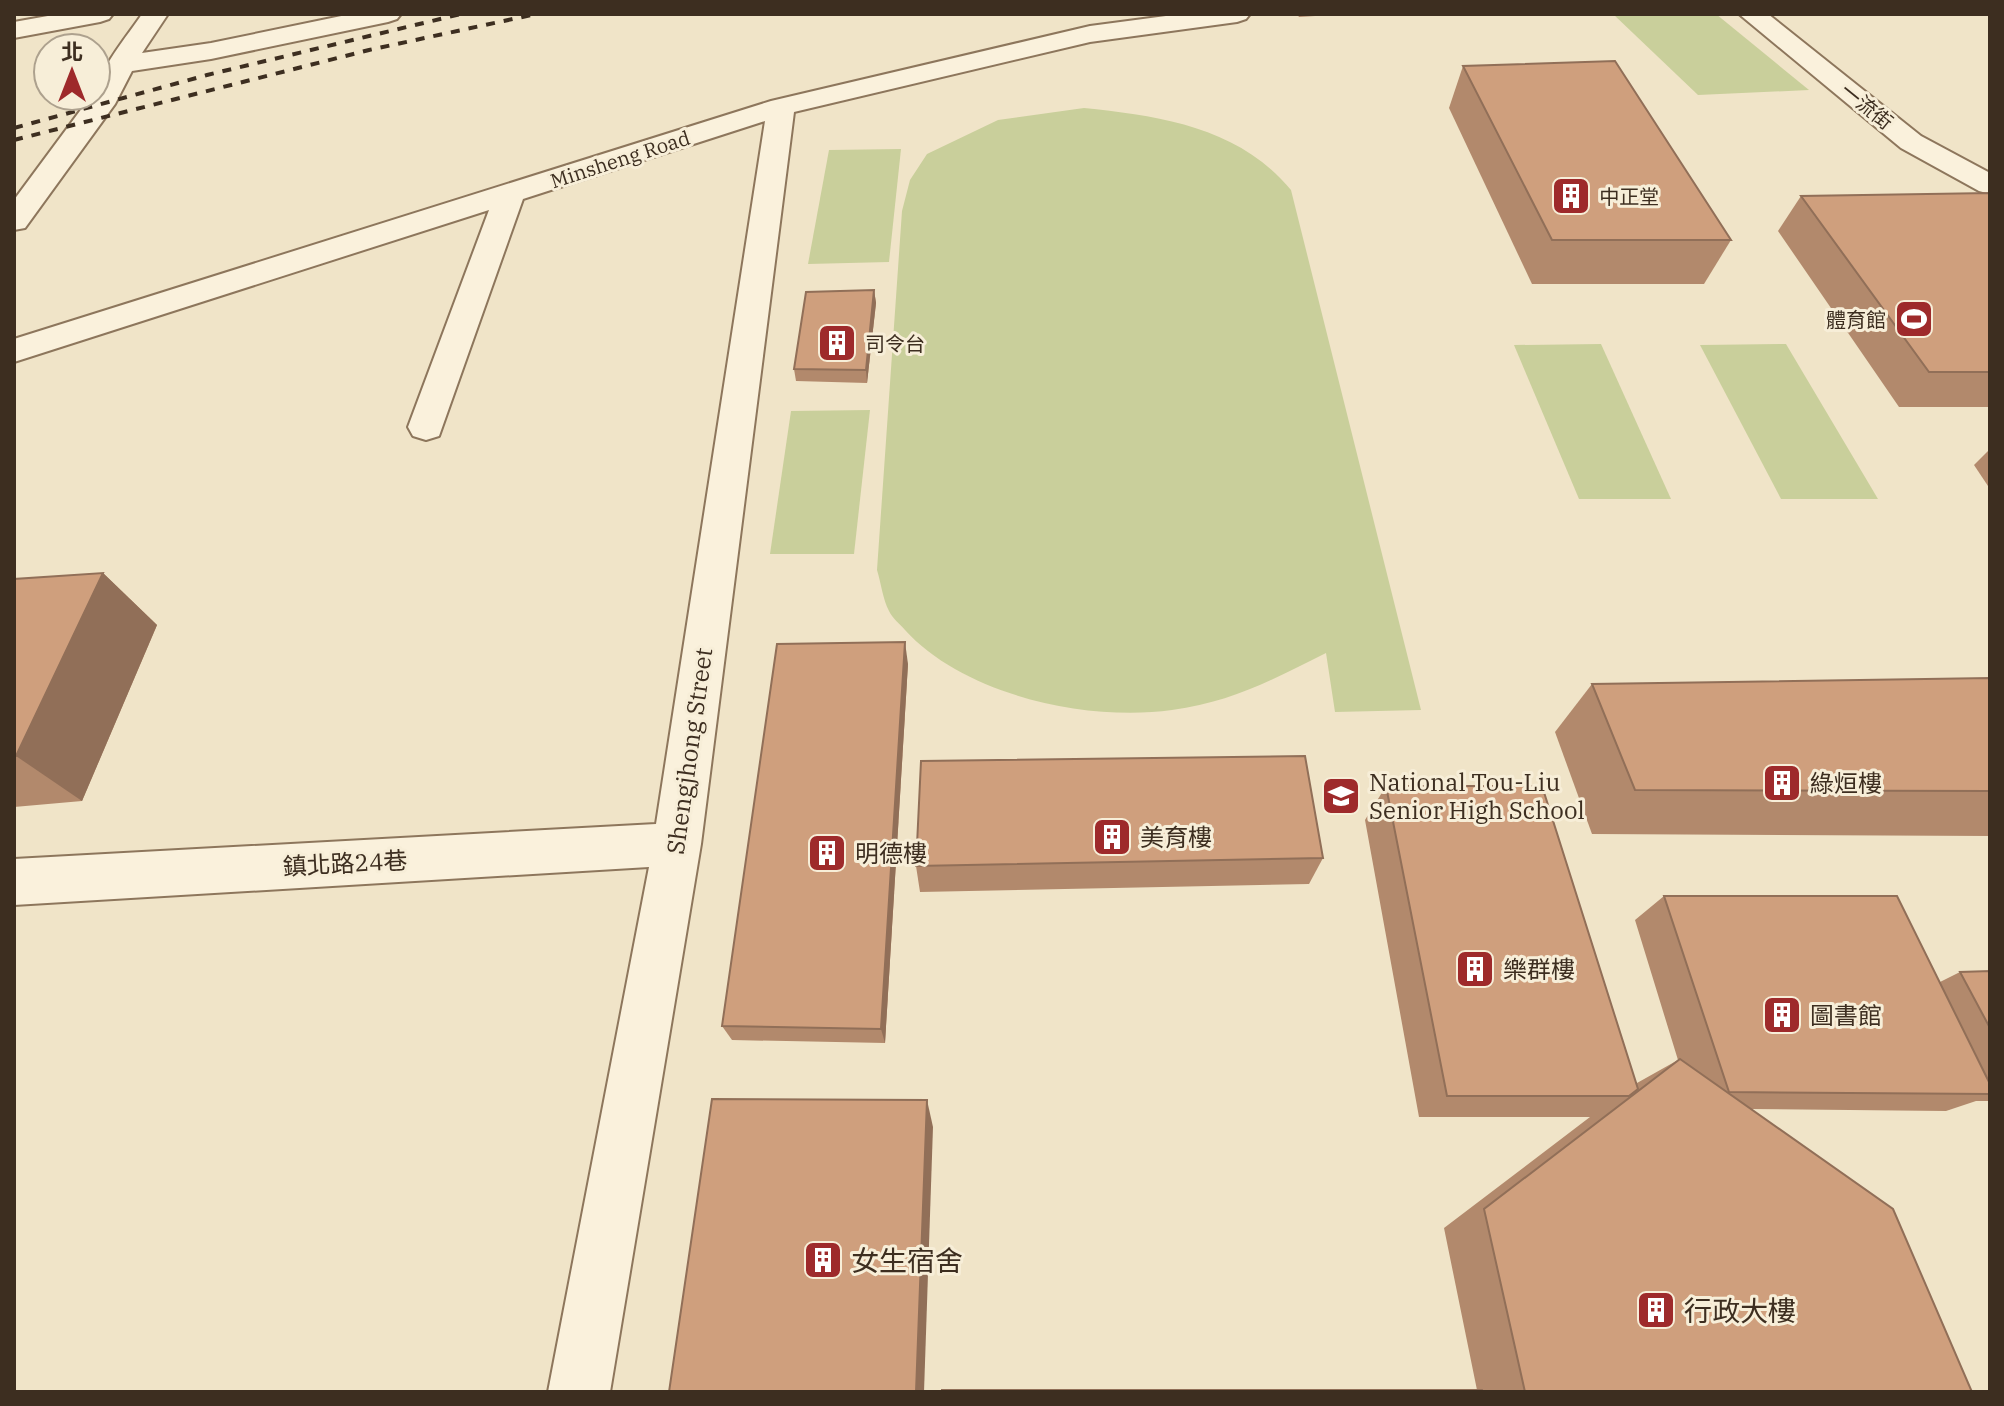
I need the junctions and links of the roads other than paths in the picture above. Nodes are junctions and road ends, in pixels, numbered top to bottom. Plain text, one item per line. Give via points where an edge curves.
1 (100, 14) edge
2 (155, 14) edge
3 (388, 14) edge
4 (1237, 14) edge
5 (1752, 14) edge
6 (14, 30) edge
7 (122, 64) junction
8 (781, 107) junction
9 (1990, 185) edge
10 (510, 194) junction
11 (14, 221) edge
12 (14, 351) edge
13 (426, 427) dead end
14 (677, 844) junction
15 (14, 882) edge
16 (579, 1392) edge

1 - 6 street
2 - 7 street
3 - 7 street
4 - 8 street, Minsheng Road via 1090,34
5 - 9 street, 一流街 via 1911,142
7 - 11 street via 101,104
8 - 10 street, Minsheng Road
8 - 14 street, Shengjhong Street
10 - 12 street, Minsheng Road
10 - 13 street
14 - 15 street, 鎮北路24巷
14 - 16 street, Shengjhong Street

